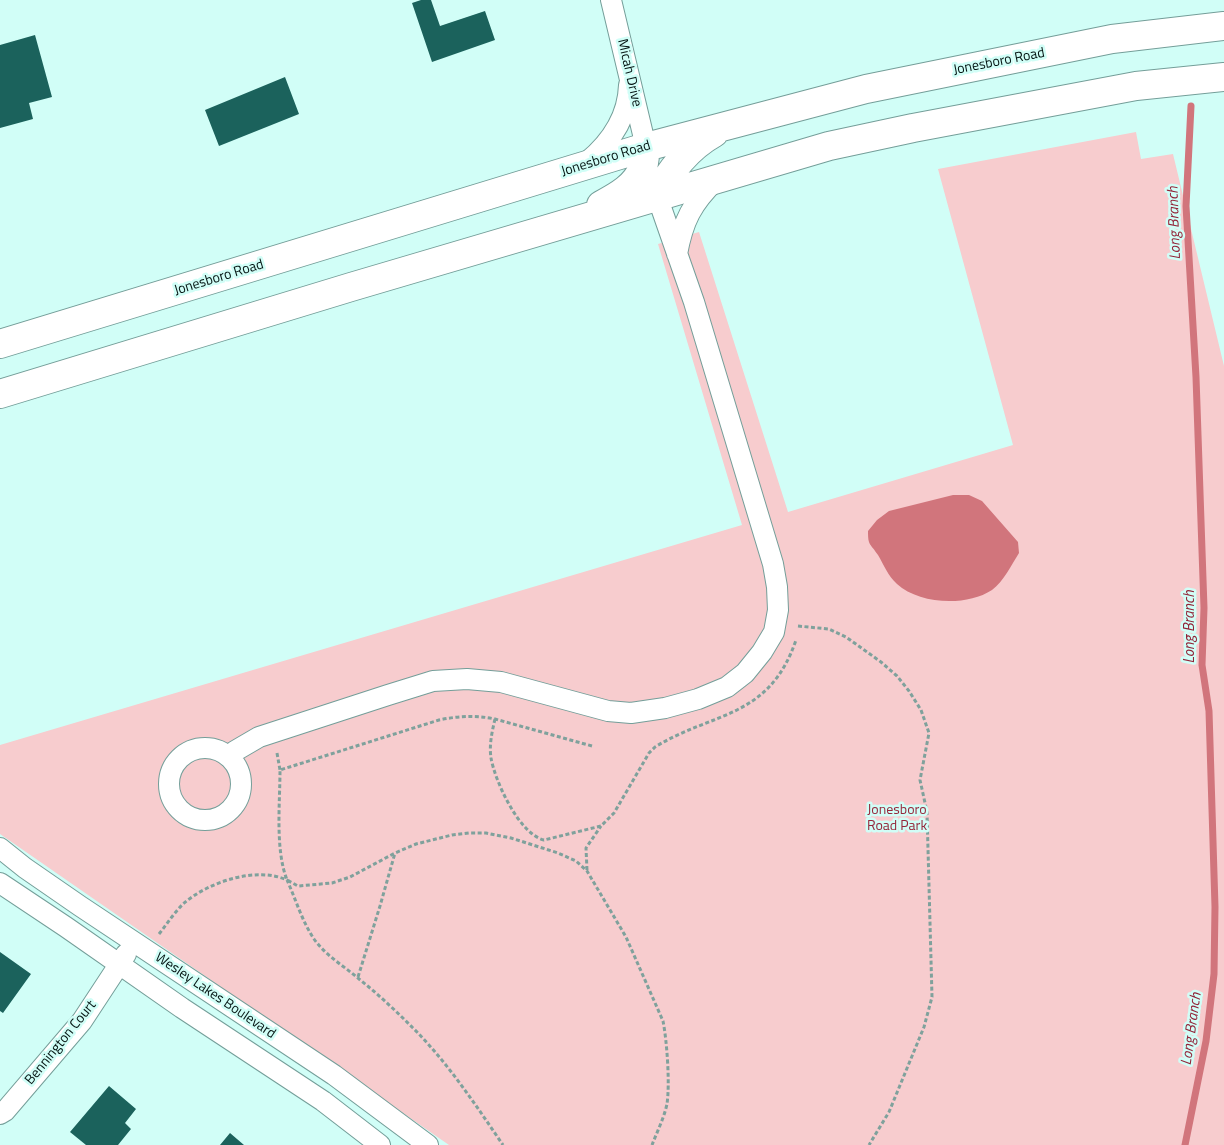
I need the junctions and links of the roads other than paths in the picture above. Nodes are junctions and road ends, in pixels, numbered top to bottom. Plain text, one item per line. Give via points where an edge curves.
1 (611, 0) edge
2 (1224, 26) edge
3 (630, 76) junction
4 (1224, 77) edge
5 (729, 125) junction
6 (646, 147) junction
7 (582, 167) junction
8 (718, 178) junction
9 (658, 196) junction
10 (568, 223) junction
11 (678, 254) junction
12 (0, 344) edge
13 (0, 394) edge
14 (230, 757) dead end
15 (0, 848) edge
16 (0, 883) edge
17 (140, 946) junction
18 (119, 964) junction
19 (360, 1094) junction
20 (0, 1114) edge
21 (343, 1116) junction
22 (380, 1145) edge
23 (428, 1145) edge

1 - 3 street, Micah Drive
2 - 5 main road, Jonesboro Road via 1112,39 866,89
3 - 6 street, Micah Drive
3 - 7 street via 627,106 612,138
4 - 8 main road via 1136,86 913,128 830,146
5 - 6 main road, Jonesboro Road
5 - 9 main road via 690,151 669,176
6 - 7 main road, Jonesboro Road
6 - 10 main road via 643,167 634,182 621,194
7 - 12 main road, Jonesboro Road
8 - 9 main road
8 - 11 street via 688,213
9 - 10 main road
9 - 11 street
10 - 13 main road
11 - 14 street via 777,587 778,610 774,632 745,673 727,687 698,699 631,713 608,712 501,682 467,679 433,682 258,737
15 - 17 street, Wesley Lakes Boulevard
16 - 18 street, Wesley Lakes Boulevard
17 - 18 street, Bennington Court
17 - 19 street, Wesley Lakes Boulevard
18 - 20 street, Bennington Court via 82,1021
18 - 21 street, Wesley Lakes Boulevard
19 - 21 street
19 - 23 street, Wesley Lakes Boulevard
21 - 22 street, Wesley Lakes Boulevard

